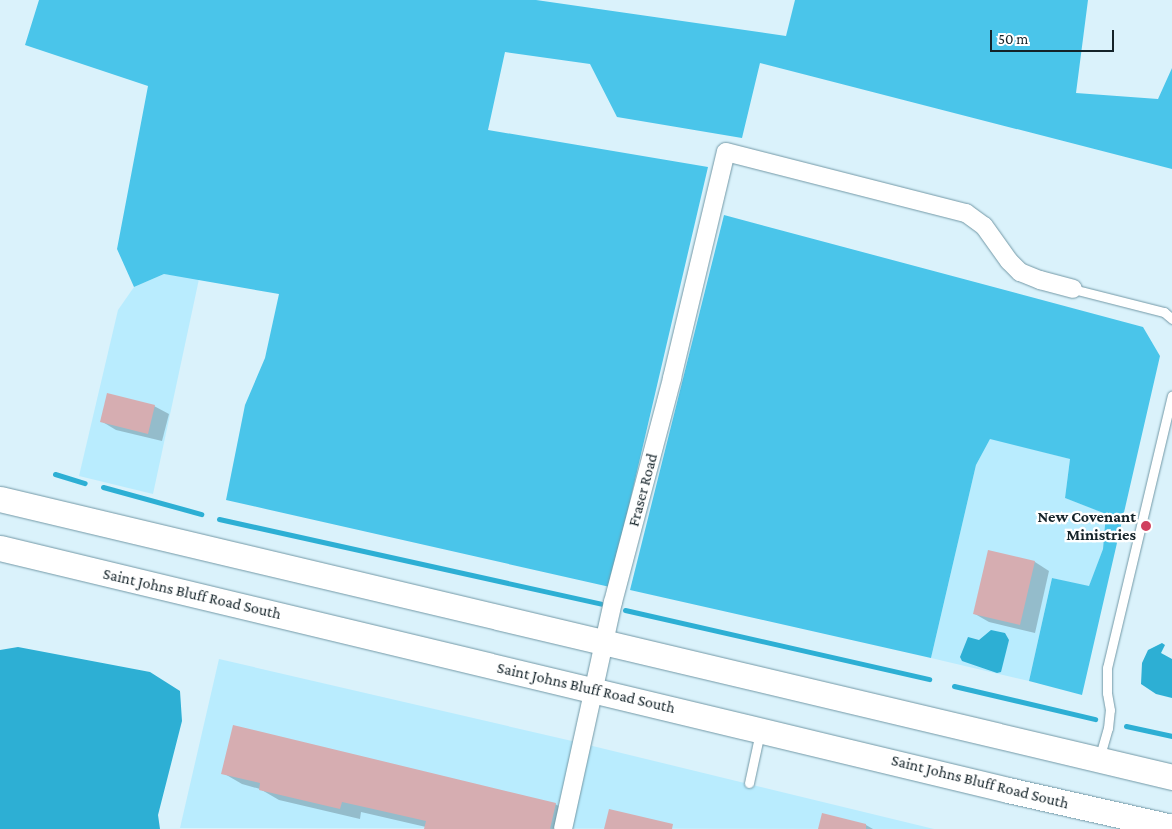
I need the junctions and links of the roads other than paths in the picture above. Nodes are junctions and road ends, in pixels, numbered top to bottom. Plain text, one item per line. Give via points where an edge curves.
1 (1073, 289) joint
2 (1172, 319) edge
3 (1172, 396) edge
4 (0, 499) edge
5 (0, 548) edge
6 (606, 642) junction
7 (595, 690) junction
8 (761, 730) junction
9 (1099, 760) junction
10 (1172, 777) edge
11 (749, 783) dead end
12 (1172, 827) edge
13 (563, 829) edge

1 - 2 lane via 1164,312
1 - 6 street, Fraser Road via 1020,272 984,226 966,213 726,152 672,378 613,602
3 - 9 lane via 1106,668 1110,710
4 - 6 main road
5 - 7 main road, Saint Johns Bluff Road South
6 - 7 street, Fraser Road
6 - 9 main road
7 - 8 main road, Saint Johns Bluff Road South
7 - 13 street, Fraser Road
8 - 11 lane
8 - 12 main road, Saint Johns Bluff Road South
9 - 10 main road

